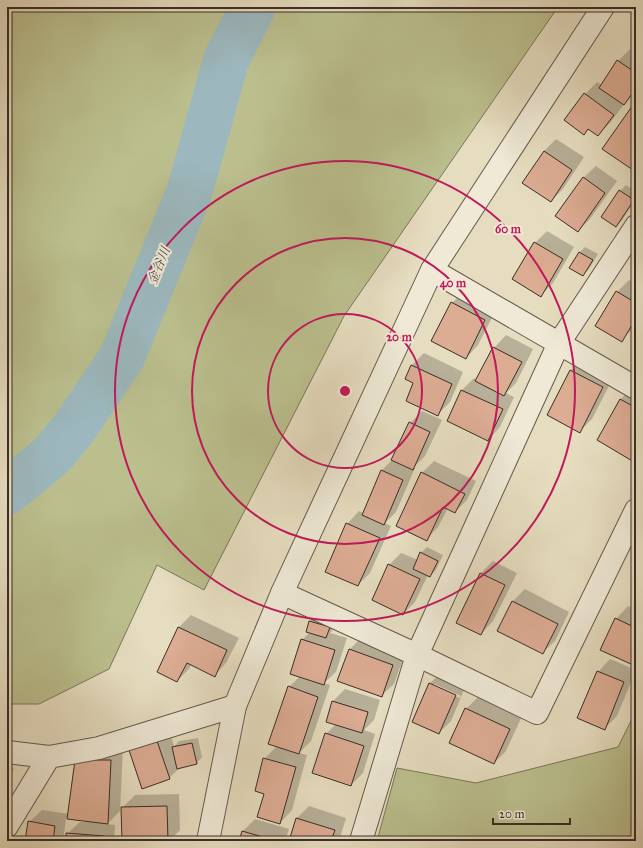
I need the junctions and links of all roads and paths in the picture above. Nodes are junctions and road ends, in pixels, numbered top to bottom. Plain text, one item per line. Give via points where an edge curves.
1 (603, 7) edge
2 (636, 226) edge
3 (432, 270) junction
4 (559, 343) junction
5 (636, 388) edge
6 (636, 510) edge
7 (282, 593) junction
8 (417, 655) junction
9 (235, 706) junction
10 (7, 752) edge
11 (49, 757) junction
12 (7, 826) edge
13 (208, 841) edge
14 (361, 841) edge

1 - 3 street
2 - 4 street
3 - 4 street
3 - 7 street
4 - 5 street
4 - 8 street
6 - 8 street via 537,713
7 - 8 street
7 - 9 street
8 - 14 street
9 - 11 street via 99,748
9 - 13 street
10 - 11 street
11 - 12 street

